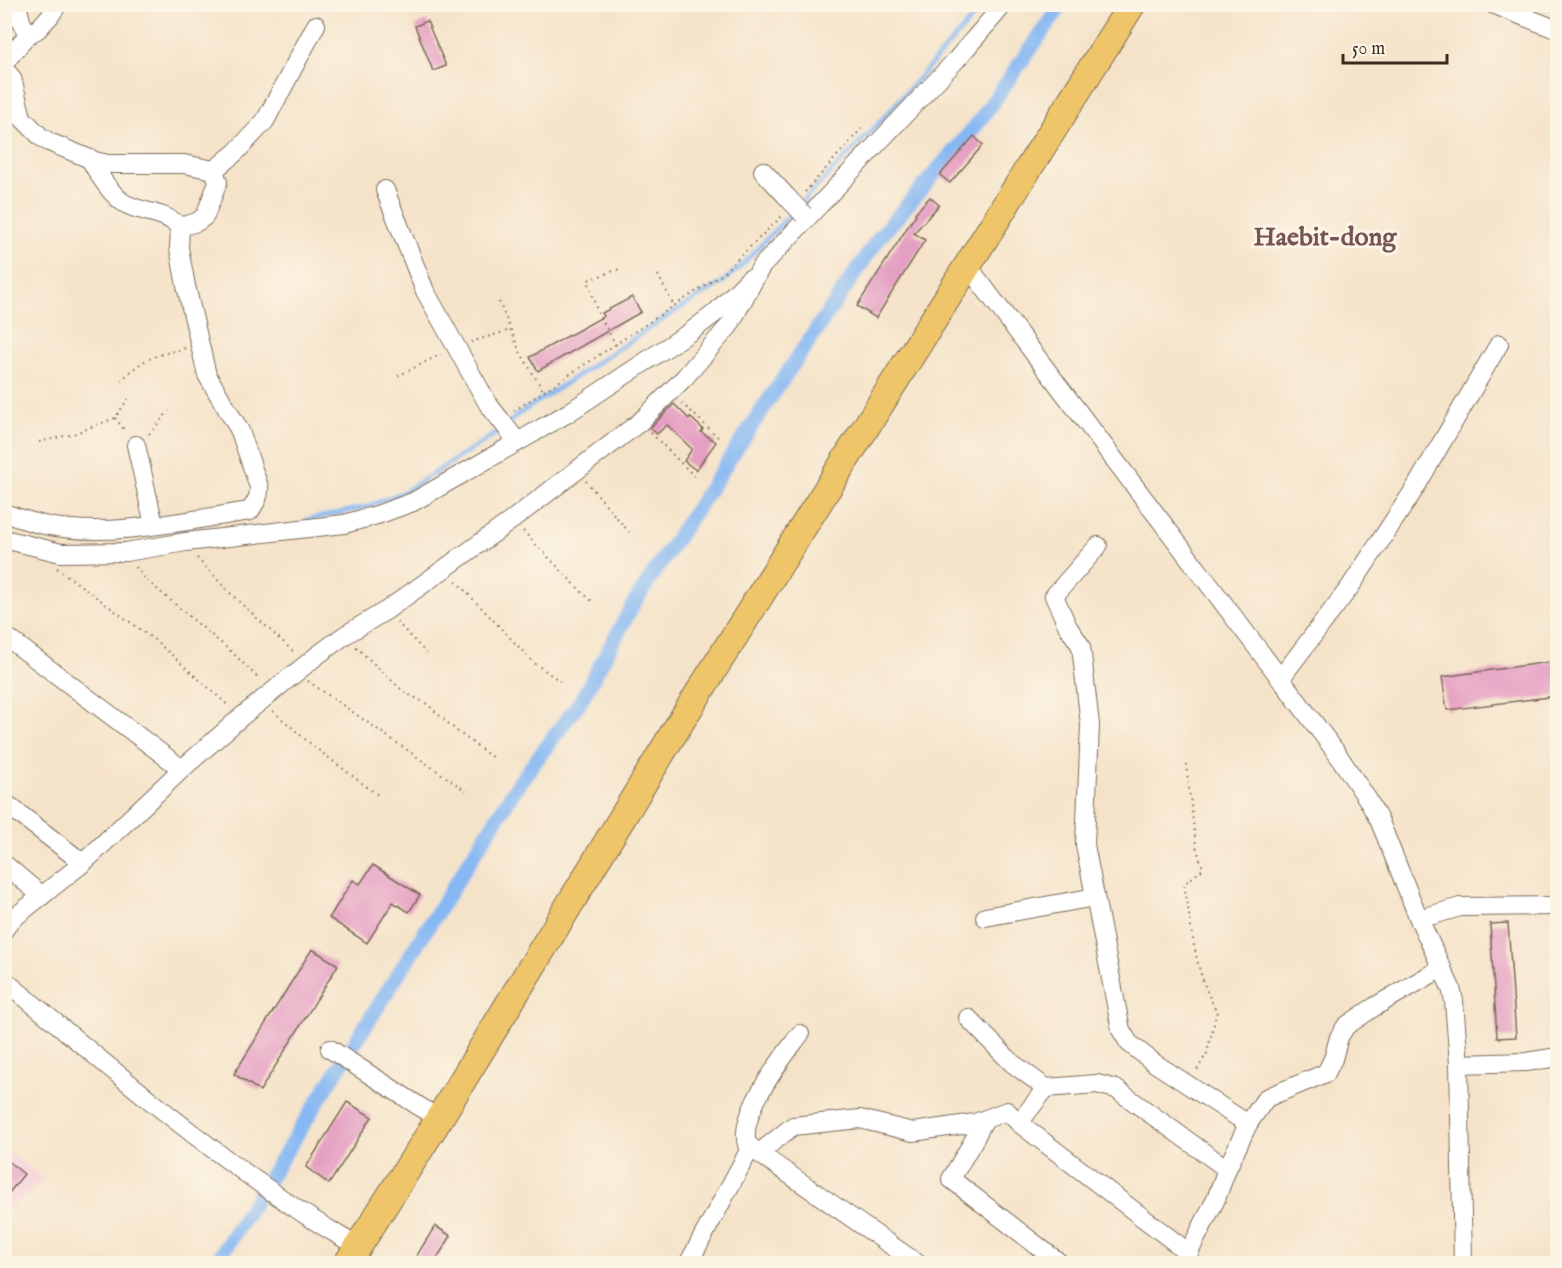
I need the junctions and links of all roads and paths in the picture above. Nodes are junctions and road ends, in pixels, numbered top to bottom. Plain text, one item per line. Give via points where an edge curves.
1 (58, 4) edge
2 (1004, 4) edge
3 (1132, 4) edge
4 (1492, 4) edge
5 (18, 8) dead end
6 (316, 25) dead end
7 (1557, 30) edge
8 (28, 35) junction
9 (4, 63) edge
10 (4, 69) edge
11 (862, 128) dead end
12 (90, 159) junction
13 (214, 170) junction
14 (763, 171) dead end
15 (385, 190) dead end
16 (797, 208) junction
17 (180, 227) junction
18 (967, 265) junction
19 (761, 267) junction
20 (619, 269) dead end
21 (658, 275) dead end
22 (499, 302) dead end
23 (674, 306) junction
24 (714, 314) junction
25 (729, 326) junction
26 (1498, 344) dead end
27 (199, 345) junction
28 (616, 345) junction
29 (121, 381) dead end
30 (544, 392) junction
31 (671, 392) junction
32 (128, 399) dead end
33 (169, 411) dead end
34 (115, 418) junction
35 (500, 420) junction
36 (640, 422) junction
37 (719, 438) dead end
38 (517, 441) junction
39 (39, 442) dead end
40 (135, 445) junction
41 (578, 471) junction
42 (696, 478) dead end
43 (4, 513) edge
44 (512, 520) junction
45 (154, 525) junction
46 (629, 532) dead end
47 (4, 538) edge
48 (186, 542) junction
49 (1098, 546) dead end
50 (126, 552) junction
51 (54, 566) dead end
52 (444, 568) junction
53 (593, 602) dead end
54 (387, 610) junction
55 (4, 635) edge
56 (345, 635) junction
57 (426, 652) dead end
58 (302, 668) junction
59 (1280, 679) junction
60 (560, 681) dead end
61 (267, 697) junction
62 (241, 717) junction
63 (493, 758) dead end
64 (1186, 764) dead end
65 (182, 769) junction
66 (466, 791) dead end
67 (379, 796) dead end
68 (4, 802) edge
69 (83, 863) junction
70 (4, 864) edge
71 (42, 896) junction
72 (1095, 897) junction
73 (1557, 906) edge
74 (985, 917) dead end
75 (1419, 919) junction
76 (6, 923) edge
77 (1442, 968) junction
78 (4, 980) edge
79 (968, 1018) dead end
80 (800, 1034) dead end
81 (330, 1049) dead end
82 (1557, 1057) edge
83 (1459, 1064) junction
84 (1186, 1084) junction
85 (1046, 1088) junction
86 (439, 1119) junction
87 (984, 1120) junction
88 (1019, 1123) junction
89 (1248, 1124) junction
90 (755, 1150) junction
91 (1227, 1169) junction
92 (352, 1255) edge
93 (1186, 1258) edge
94 (688, 1263) edge
95 (918, 1263) edge
96 (1061, 1263) edge
97 (1463, 1263) edge

1 - 8 street via 44,24
2 - 16 street via 950,67
3 - 18 highway
4 - 7 street
5 - 8 street
6 - 13 street via 265,121
8 - 9 street
10 - 12 street via 12,78 20,113 29,126 49,142
11 - 16 path
12 - 13 street via 108,164 184,164
12 - 17 street via 122,202 170,218
13 - 17 street via 218,182 205,216
14 - 16 street
15 - 35 street via 420,281
16 - 19 street
16 - 23 path via 721,275
17 - 27 street via 179,249
18 - 59 street
18 - 86 highway via 678,726
19 - 24 street
19 - 25 street
20 - 28 path via 588,280 597,311
21 - 23 path
22 - 30 path via 520,352
23 - 28 path
24 - 25 street
24 - 38 street via 568,413
25 - 31 street
26 - 59 street via 1414,490 1350,587
27 - 29 path via 152,356 133,367
27 - 45 street via 211,384 240,431 260,494 250,511
28 - 30 path
30 - 35 path
31 - 36 street
31 - 37 path
32 - 34 path
33 - 40 path via 143,442
34 - 39 path
34 - 40 path
35 - 38 street
36 - 41 street
36 - 42 path
38 - 48 street via 413,502 362,520
40 - 45 street
41 - 44 street
41 - 46 path
43 - 45 street via 50,526 83,530
44 - 52 street
44 - 53 path
47 - 50 street via 61,553
48 - 50 street
48 - 58 path
49 - 72 street via 1054,596 1081,646 1090,725 1085,845
50 - 61 path via 145,579 234,654
51 - 62 path via 157,642
52 - 54 street
52 - 60 path via 534,663
54 - 56 street
54 - 57 path
55 - 65 street
56 - 58 street
56 - 63 path via 404,692 427,704
58 - 61 street
58 - 66 path via 316,688
59 - 75 street via 1368,800
61 - 62 street
61 - 67 path via 313,746
62 - 65 street
64 - 84 path via 1196,846 1203,869 1184,884 1200,974 1217,1011 1207,1053
65 - 69 street
68 - 69 street
69 - 71 street
70 - 71 street
71 - 76 street
72 - 74 street
72 - 84 street via 1121,1030 1129,1043
73 - 75 street via 1460,907
75 - 77 street
77 - 83 street via 1454,1001
77 - 89 street via 1346,1026 1326,1073 1266,1098
78 - 92 street via 146,1097
79 - 85 street via 1012,1063
80 - 90 street via 759,1092 744,1136
81 - 86 street
82 - 83 street
83 - 97 street
84 - 89 street
85 - 88 street
85 - 91 street via 1097,1084 1116,1089
86 - 92 highway
87 - 88 street via 1007,1111
87 - 90 street via 913,1132 860,1119 793,1126
87 - 96 street via 951,1179
88 - 93 street
89 - 91 street
90 - 94 street
90 - 95 street
91 - 93 street

